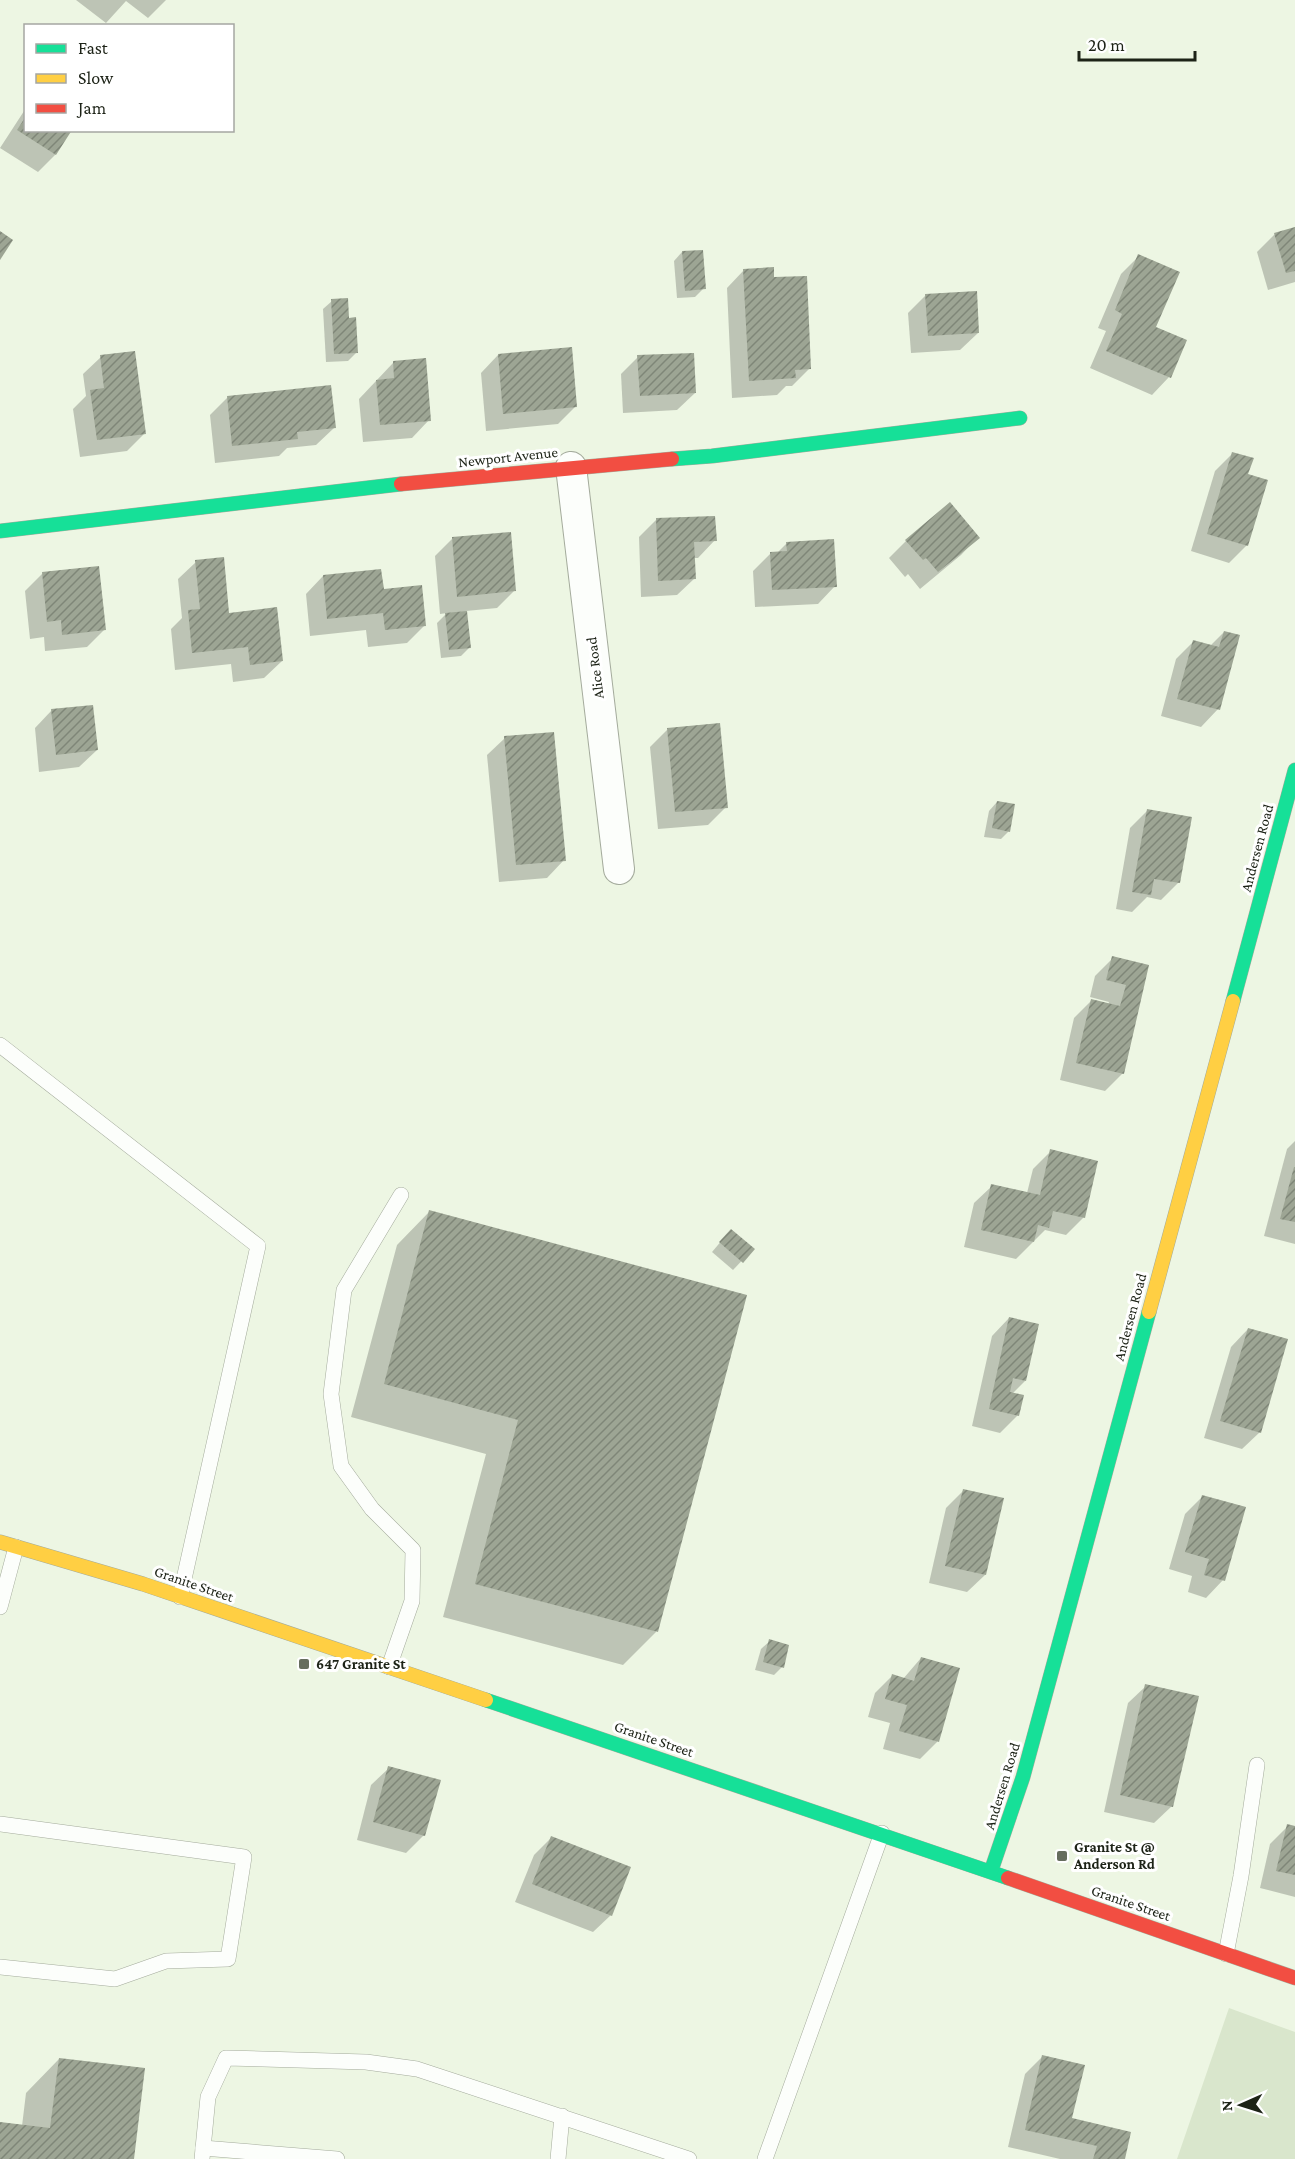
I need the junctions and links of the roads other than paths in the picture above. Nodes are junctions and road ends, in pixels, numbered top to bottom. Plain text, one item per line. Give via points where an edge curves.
1 (1020, 418) dead end
2 (571, 467) junction
3 (0, 531) edge
4 (1295, 770) edge
5 (619, 869) dead end
6 (0, 1045) edge
7 (401, 1195) dead end
8 (0, 1542) edge
9 (16, 1547) junction
10 (180, 1597) junction
11 (0, 1607) edge
12 (389, 1667) junction
13 (1257, 1765) dead end
14 (0, 1824) edge
15 (882, 1833) junction
16 (991, 1871) junction
17 (1226, 1954) junction
18 (0, 1967) edge
19 (1295, 1978) edge
20 (562, 2116) junction
21 (203, 2153) edge
22 (337, 2159) edge
23 (558, 2159) edge
24 (689, 2159) edge
25 (765, 2159) edge

1 - 2 street, Newport Avenue via 722,455
2 - 3 street, Newport Avenue via 337,490
2 - 5 street, Alice Road
4 - 16 street, Andersen Road via 1023,1777
6 - 10 lane via 258,1246
7 - 12 lane via 344,1290 331,1394 341,1466 372,1509 413,1550 412,1601
8 - 9 street, Granite Street
9 - 10 street, Granite Street
9 - 11 lane
10 - 12 street, Granite Street
12 - 15 street, Granite Street
13 - 17 lane
14 - 18 lane via 244,1857 228,1959 166,1961 116,1979
15 - 16 street, Granite Street
15 - 25 lane
16 - 17 street, Granite Street
17 - 19 street, Granite Street
20 - 21 lane via 391,2064 226,2058 208,2097
20 - 23 lane
20 - 24 lane
21 - 22 lane

